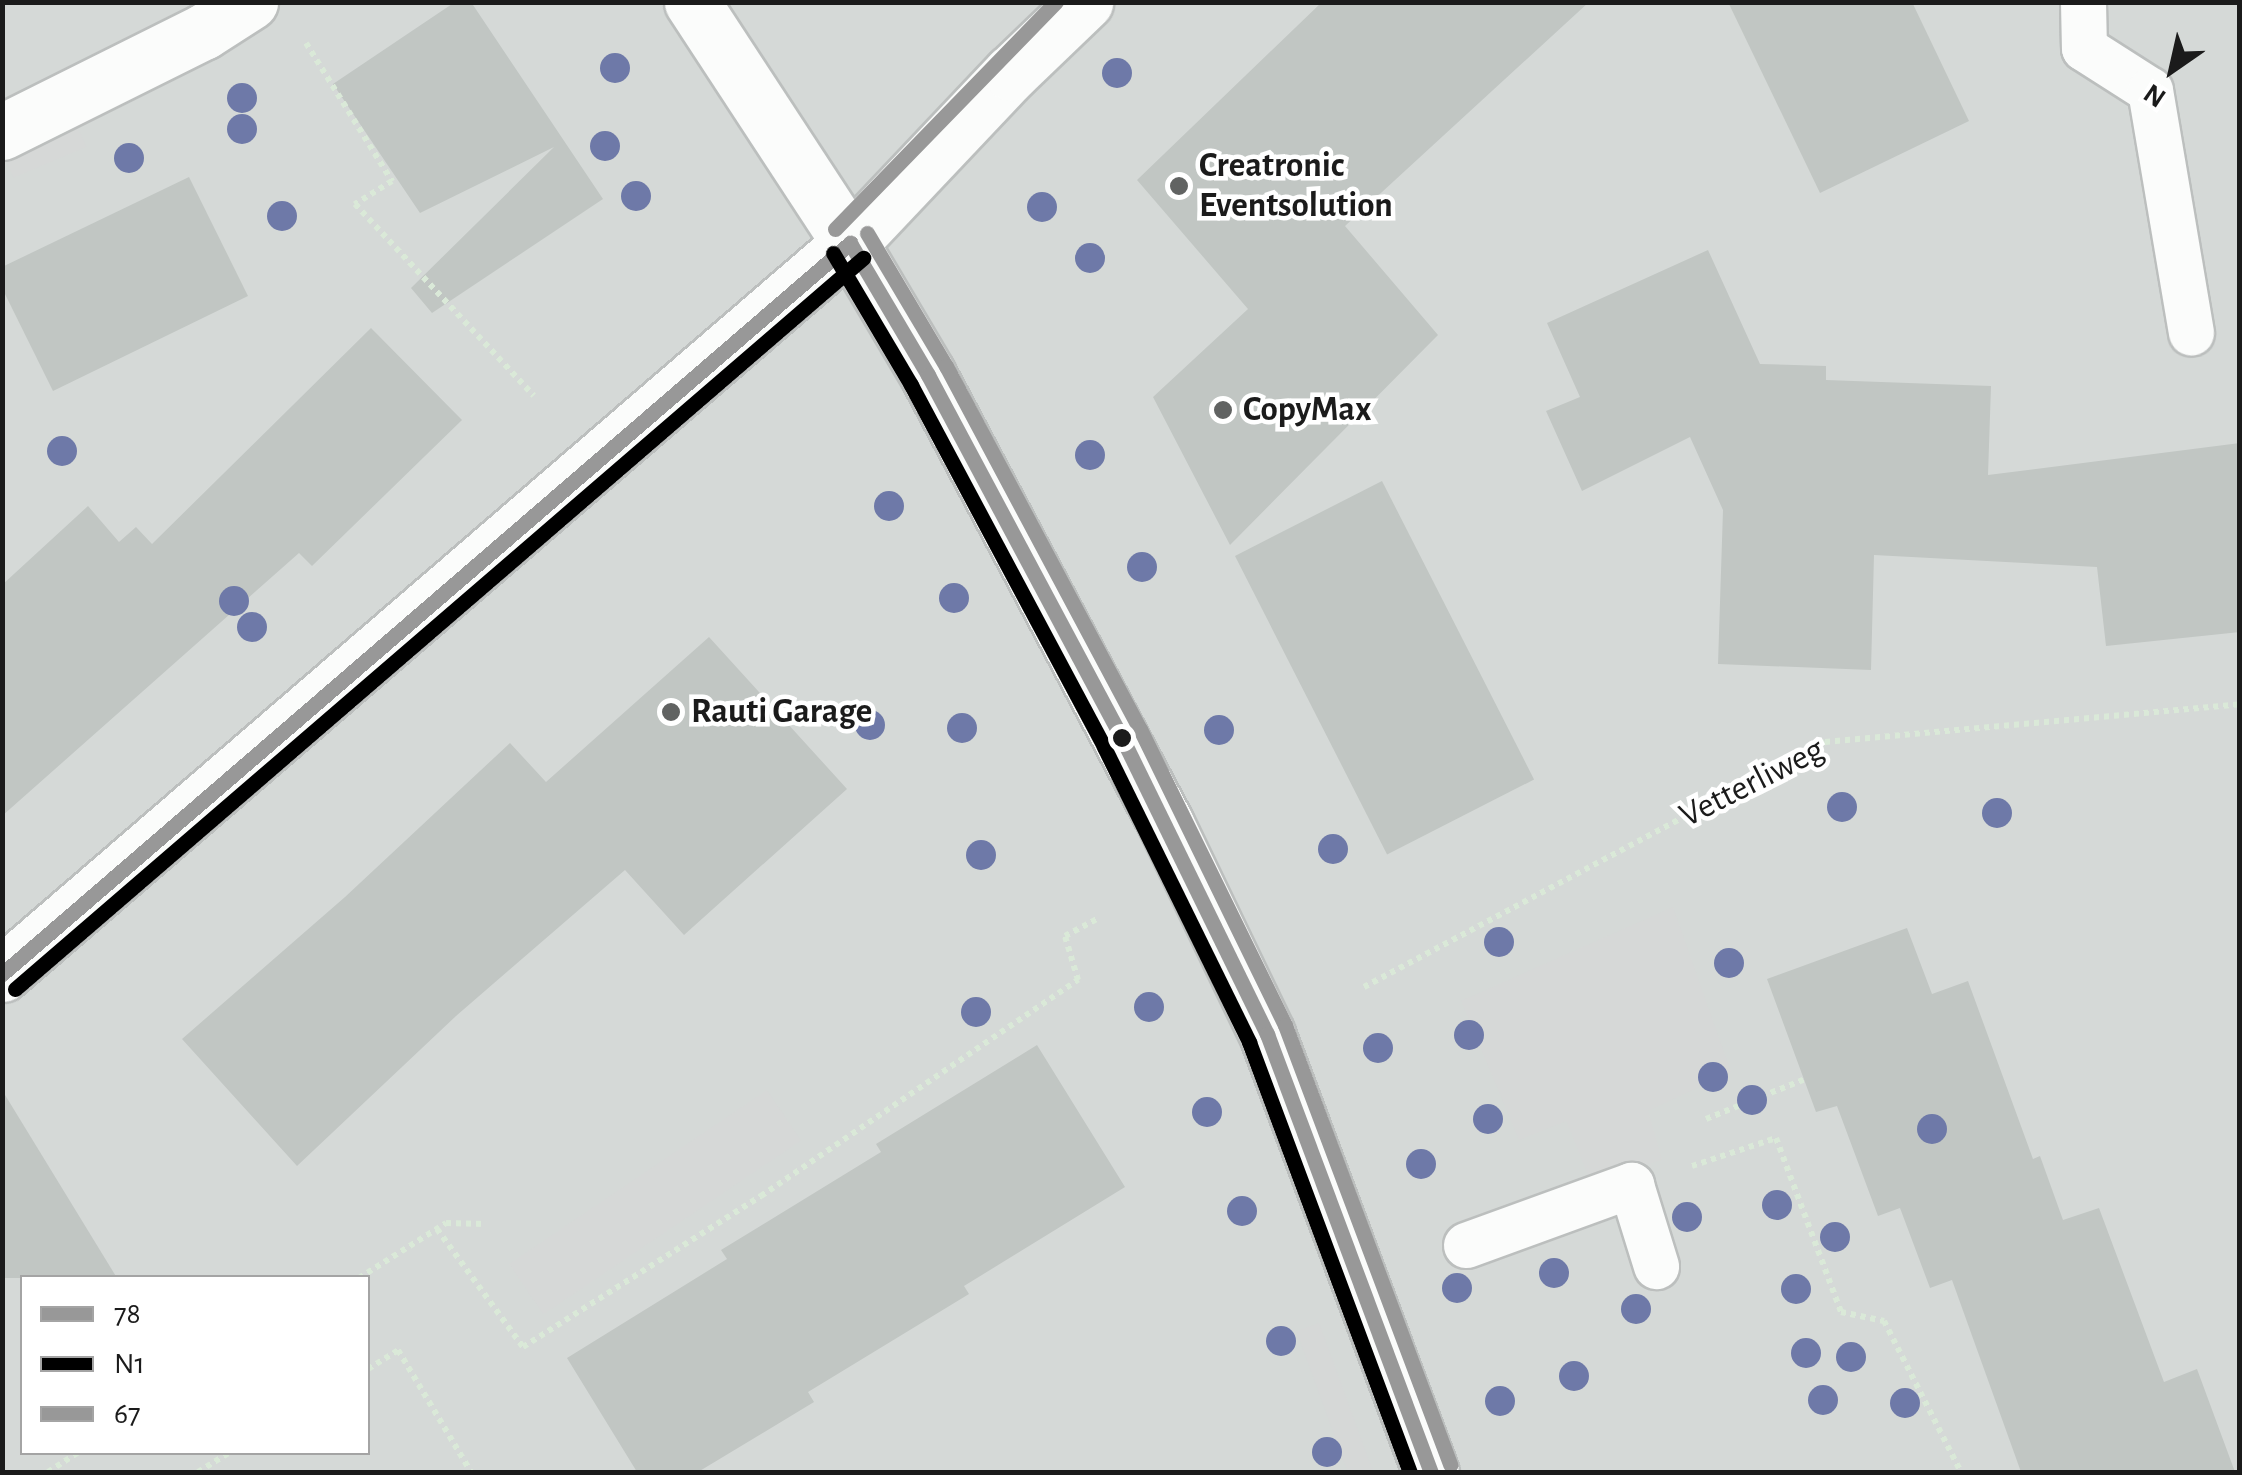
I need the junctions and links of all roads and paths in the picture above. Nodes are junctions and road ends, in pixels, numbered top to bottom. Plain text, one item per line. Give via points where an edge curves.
1 (250, 2) edge
2 (692, 2) edge
3 (1085, 2) edge
4 (2083, 2) edge
5 (305, 40) dead end
6 (2, 132) edge
7 (850, 243) junction
8 (2191, 334) dead end
9 (534, 396) dead end
10 (2240, 704) edge
11 (1099, 918) dead end
12 (2, 974) edge
13 (1364, 987) dead end
14 (1805, 1079) dead end
15 (1706, 1119) dead end
16 (1629, 1178) junction
17 (486, 1224) dead end
18 (436, 1228) junction
19 (1466, 1246) dead end
20 (1656, 1266) dead end
21 (363, 1275) edge
22 (370, 1368) edge
23 (74, 1455) edge
24 (225, 1455) edge
25 (48, 1472) edge
26 (198, 1472) edge
27 (472, 1472) edge
28 (1431, 1472) edge
29 (1961, 1472) edge

1 - 6 street
2 - 7 street
3 - 7 street
4 - 8 lane via 2084,48 2150,90
5 - 9 path via 392,180 354,204
7 - 12 street
7 - 28 street via 1122,738 1266,1034
10 - 13 path, Vetterliweg via 1825,742
11 - 18 path via 1065,936 1078,980 762,1196 524,1347
14 - 15 path
16 - 19 lane
16 - 20 lane
16 - 29 path via 1776,1138 1841,1312 1884,1321
17 - 18 path
18 - 21 path
22 - 27 path via 398,1350
23 - 25 path
24 - 26 path

